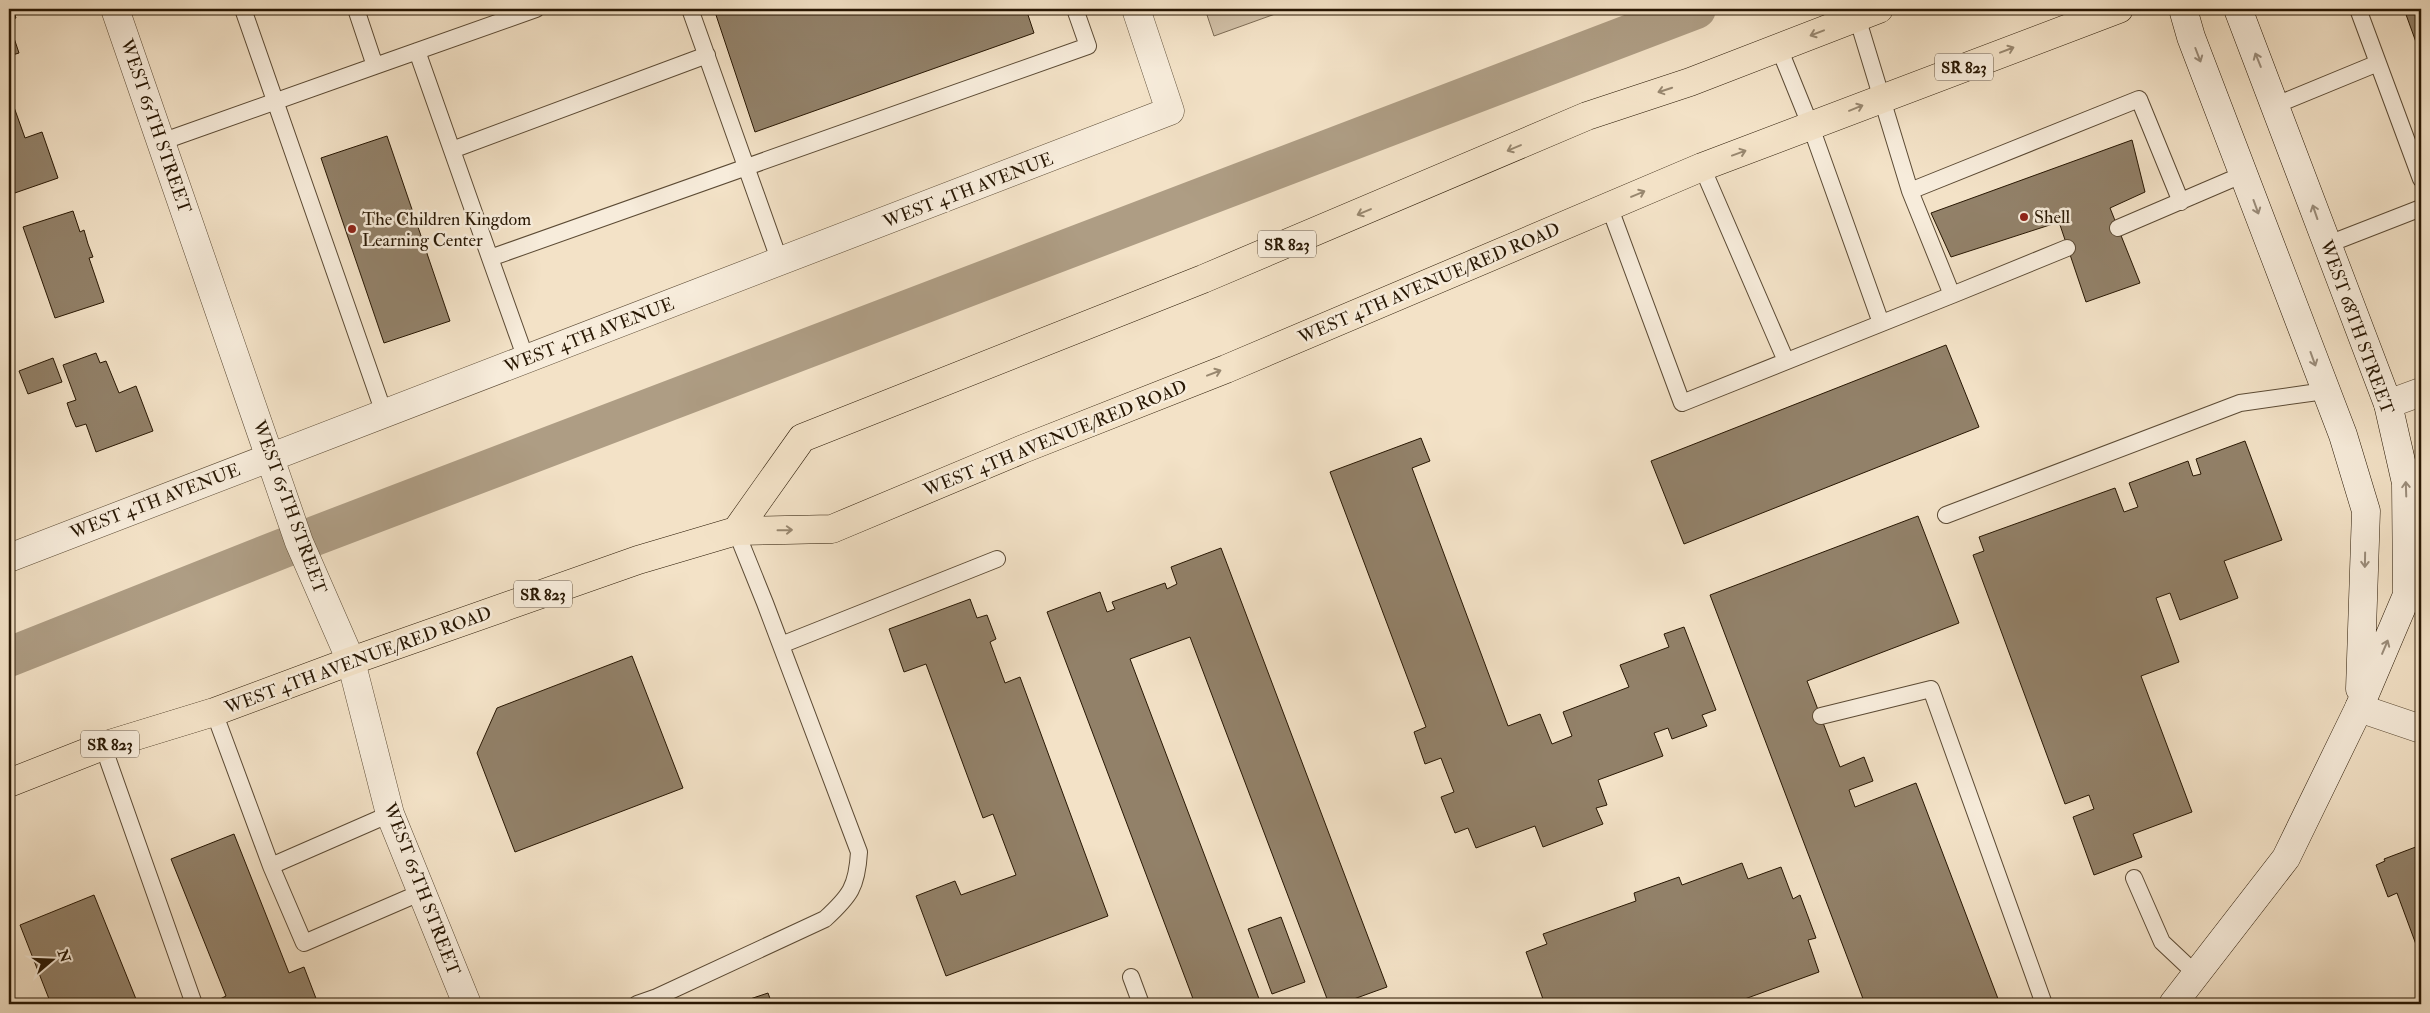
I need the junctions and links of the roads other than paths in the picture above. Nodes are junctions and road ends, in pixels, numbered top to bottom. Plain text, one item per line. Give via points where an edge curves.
1 (115, 9) edge
2 (243, 9) edge
3 (356, 9) edge
4 (536, 9) edge
5 (690, 9) edge
6 (1077, 9) edge
7 (1136, 9) edge
8 (2119, 9) edge
9 (2183, 9) edge
10 (2238, 9) edge
11 (2358, 9) edge
12 (1868, 13) edge
13 (1779, 48) junction
14 (417, 51) junction
15 (706, 56) junction
16 (2378, 63) junction
17 (376, 66) junction
18 (1880, 98) junction
19 (274, 102) junction
20 (2276, 105) junction
21 (1811, 127) junction
22 (161, 142) junction
23 (452, 150) junction
24 (746, 167) junction
25 (1702, 167) junction
26 (2244, 174) junction
27 (2421, 179) edge
28 (1910, 190) junction
29 (2181, 202) junction
30 (1609, 206) junction
31 (2421, 208) edge
32 (2118, 228) dead end
33 (2326, 245) junction
34 (2067, 248) dead end
35 (490, 258) junction
36 (780, 262) junction
37 (1952, 295) junction
38 (1882, 323) junction
39 (526, 359) junction
40 (1786, 361) junction
41 (2325, 391) junction
42 (2421, 392) edge
43 (2388, 404) junction
44 (384, 413) junction
45 (270, 456) junction
46 (1946, 515) dead end
47 (736, 532) junction
48 (9, 558) edge
49 (997, 559) dead end
50 (781, 645) junction
51 (351, 661) junction
52 (2360, 708) junction
53 (214, 712) junction
54 (1821, 716) dead end
55 (2421, 729) edge
56 (103, 746) junction
57 (9, 783) edge
58 (390, 814) junction
59 (271, 866) junction
60 (2134, 878) dead end
61 (422, 892) junction
62 (2196, 974) junction
63 (1131, 977) dead end
64 (655, 1001) edge
65 (194, 1004) edge
66 (467, 1004) edge
67 (637, 1004) edge
68 (1141, 1004) edge
69 (2044, 1004) edge
70 (2173, 1004) edge

1 - 22 street, WEST 65TH STREET
2 - 19 lane
3 - 17 lane
4 - 14 lane
5 - 15 lane
6 - 24 lane via 1088,46
7 - 36 street, WEST 4TH AVENUE via 1170,112
18 -> 8 main road, WEST 4TH AVENUE/RED ROAD / SR 823
9 -> 26 street
20 -> 10 street, WEST 68TH STREET
11 - 16 lane
12 -> 13 main road, SR 823
12 - 18 lane
13 - 21 lane
13 -> 47 main road, SR 823 via 1587,116 1204,279 802,438
14 - 17 lane
14 - 23 lane
15 - 23 lane
15 - 24 lane
16 - 20 lane
16 - 27 lane
17 - 19 lane
21 -> 18 main road, WEST 4TH AVENUE/RED ROAD / SR 823
18 - 28 lane
19 - 22 lane
19 - 44 lane
33 -> 20 street, WEST 68TH STREET
25 -> 21 main road, WEST 4TH AVENUE/RED ROAD / SR 823
21 - 38 lane
22 - 45 street, WEST 65TH STREET
23 - 35 lane
24 - 35 lane
24 - 36 lane
30 -> 25 main road, WEST 4TH AVENUE/RED ROAD / SR 823
25 - 40 lane
26 - 29 lane
26 -> 41 street
28 - 29 lane via 2140,99
28 - 37 lane
29 - 32 lane
30 - 40 lane via 1682,403
47 -> 30 main road, WEST 4TH AVENUE/RED ROAD / SR 823 via 832,529 1226,369
31 - 33 lane
33 - 43 street, WEST 68TH STREET
34 - 37 lane
35 - 39 lane
36 - 39 street, WEST 4TH AVENUE
37 - 38 lane
38 - 40 lane
39 - 44 street, WEST 4TH AVENUE
41 - 46 lane via 2240,403
41 -> 52 street via 2343,435 2366,511
42 - 43 street
52 -> 43 street, WEST 68TH STREET via 2407,595 2406,483
44 - 45 street, WEST 4TH AVENUE
45 - 48 street, WEST 4TH AVENUE
45 - 51 street, WEST 65TH STREET via 299,542
47 - 50 lane
47 - 51 main road, WEST 4TH AVENUE/RED ROAD / SR 823 via 638,560
49 - 50 lane
50 - 64 lane via 858,852 858,875 844,901 825,919
51 - 53 main road, WEST 4TH AVENUE/RED ROAD / SR 823
51 - 58 street, WEST 65TH STREET
52 - 55 street
52 - 62 street, WEST 68TH STREET via 2286,858
53 - 56 main road, WEST 4TH AVENUE/RED ROAD / SR 823
53 - 59 lane
54 - 69 lane via 1931,689
56 - 57 main road, WEST 4TH AVENUE/RED ROAD / SR 823
56 - 65 lane
58 - 59 lane
58 - 61 street, WEST 65TH STREET
59 - 61 lane via 304,943
60 - 62 lane via 2162,942
61 - 66 street, WEST 65TH STREET
62 - 70 street, WEST 68TH STREET
63 - 68 lane
64 - 67 lane

